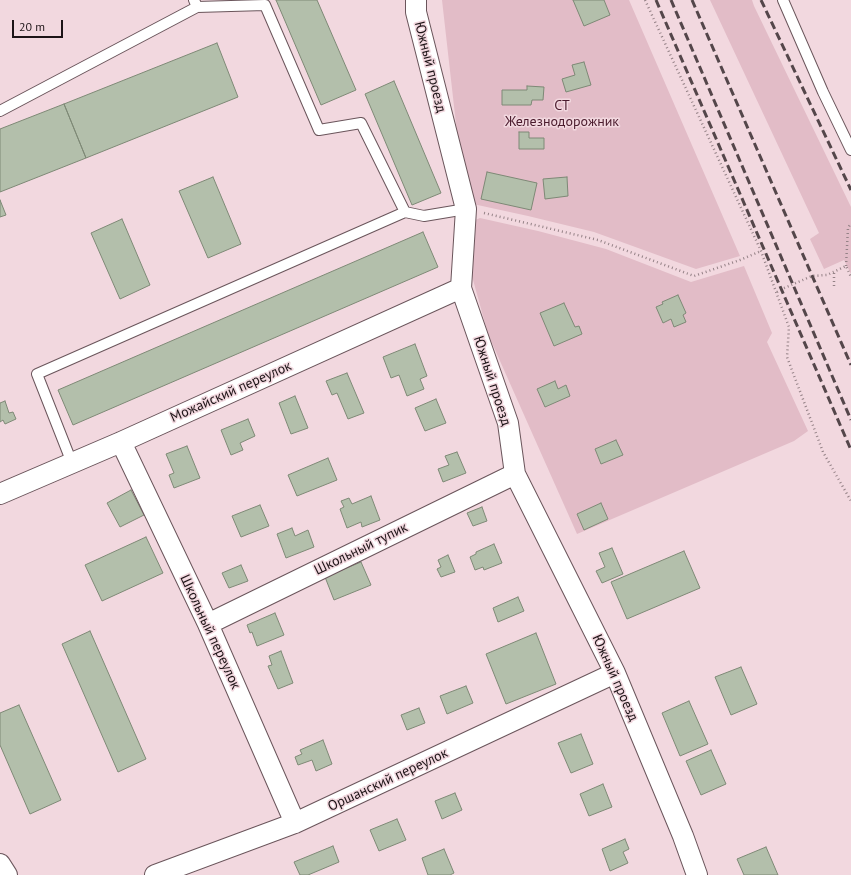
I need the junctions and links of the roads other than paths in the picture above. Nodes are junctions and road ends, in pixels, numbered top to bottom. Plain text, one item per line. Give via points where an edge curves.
1 (416, 0) edge
2 (784, 0) edge
3 (196, 3) edge
4 (0, 111) edge
5 (851, 150) edge
6 (466, 209) junction
7 (405, 212) junction
8 (461, 288) junction
9 (121, 442) junction
10 (72, 463) junction
11 (515, 474) junction
12 (0, 494) edge
13 (208, 624) junction
14 (615, 673) junction
15 (295, 823) junction
16 (0, 864) edge
17 (7, 875) edge
18 (156, 875) edge
19 (697, 875) edge

1 - 6 street, Южный проезд via 416,12
2 - 5 lane
3 - 4 lane
3 - 7 lane via 265,5 319,130 361,123
6 - 7 lane via 424,216
6 - 8 street, Южный проезд
7 - 10 lane via 37,374
8 - 9 street, Можайский переулок
8 - 11 street, Южный проезд via 508,423
9 - 10 street, Можайский переулок
9 - 13 street, Школьный переулок
10 - 12 street, Можайский переулок
11 - 13 street, Школьный тупик
11 - 14 street, Южный проезд
13 - 15 street, Школьный переулок
14 - 15 street, Оршанский переулок
14 - 19 street, Южный проезд
15 - 18 street, Оршанский переулок
16 - 17 street

